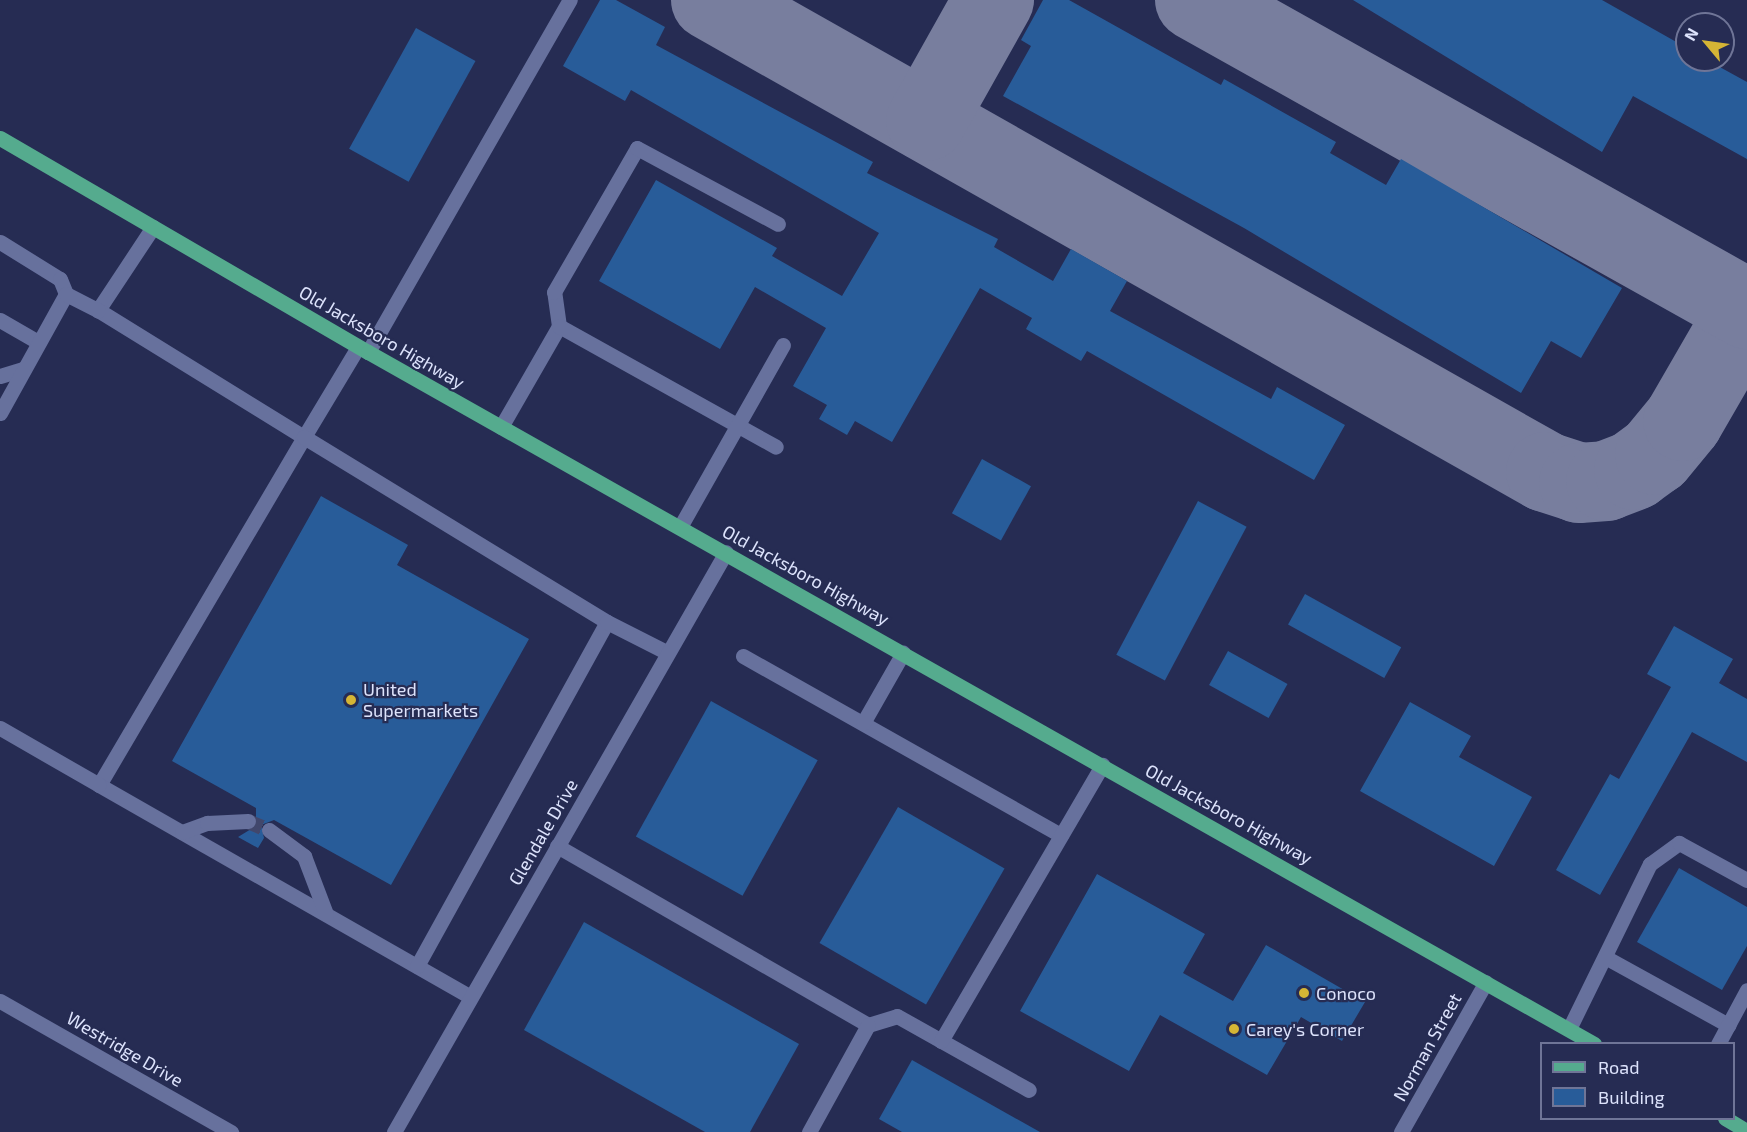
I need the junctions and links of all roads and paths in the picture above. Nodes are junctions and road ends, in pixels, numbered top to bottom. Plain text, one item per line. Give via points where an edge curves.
1 (570, 0) edge
2 (0, 138) edge
3 (778, 224) dead end
4 (153, 227) junction
5 (0, 242) edge
6 (66, 294) junction
7 (98, 310) junction
8 (0, 320) edge
9 (558, 326) junction
10 (38, 342) junction
11 (783, 345) dead end
12 (363, 349) junction
13 (23, 369) junction
14 (0, 376) edge
15 (0, 413) edge
16 (738, 424) junction
17 (501, 426) junction
18 (303, 437) junction
19 (776, 447) dead end
20 (680, 527) junction
21 (726, 552) junction
22 (607, 622) junction
23 (903, 652) junction
24 (668, 653) junction
25 (743, 656) dead end
26 (863, 723) junction
27 (0, 728) edge
28 (1102, 765) junction
29 (99, 785) junction
30 (248, 821) tunnel mouth
31 (269, 830) tunnel mouth
32 (182, 832) junction
33 (1061, 835) junction
34 (557, 846) junction
35 (1747, 880) edge
36 (326, 914) junction
37 (1605, 957) junction
38 (417, 966) junction
39 (1486, 982) junction
40 (1747, 990) edge
41 (471, 997) junction
42 (0, 1001) edge
43 (868, 1025) junction
44 (1728, 1025) junction
45 (1569, 1029) junction
46 (941, 1041) junction
47 (1591, 1042) edge
48 (1719, 1042) edge
49 (1029, 1090) dead end
50 (1727, 1120) edge
51 (1747, 1131) edge
52 (231, 1132) edge
53 (394, 1132) edge
54 (810, 1132) edge
55 (1401, 1132) edge

1 - 12 street
2 - 4 main road, Old Jacksboro Highway
3 - 9 street via 637,148 554,292
4 - 7 street
4 - 12 main road, Old Jacksboro Highway
5 - 6 street via 60,279
6 - 7 street
6 - 10 street
7 - 18 street
8 - 10 street
9 - 16 street
9 - 17 street
10 - 13 street
11 - 16 street
12 - 17 main road, Old Jacksboro Highway
12 - 18 street
13 - 14 street
13 - 15 street
16 - 19 street
16 - 20 street
17 - 20 main road, Old Jacksboro Highway
18 - 22 street
18 - 29 street
20 - 21 main road, Old Jacksboro Highway
21 - 23 main road, Old Jacksboro Highway
21 - 24 street, Glendale Drive
22 - 24 street
22 - 38 street
23 - 26 street
23 - 28 main road, Old Jacksboro Highway
24 - 34 street, Glendale Drive
25 - 26 street
26 - 33 street
27 - 29 street
28 - 33 street
28 - 39 main road, Old Jacksboro Highway
29 - 32 street
30 - 32 street via 207,824
31 - 36 street via 304,856
32 - 36 street
33 - 46 street
34 - 41 street, Glendale Drive
34 - 43 street
35 - 37 street via 1679,843 1650,864
36 - 38 street
37 - 44 street
37 - 45 street
38 - 41 street
39 - 45 main road, Old Jacksboro Highway
39 - 55 street, Norman Street
40 - 44 street
41 - 53 street, Glendale Drive
42 - 52 street, Westridge Drive
43 - 46 street via 897,1016
43 - 54 street
44 - 48 street
45 - 47 main road, Old Jacksboro Highway
46 - 49 street
50 - 51 main road

